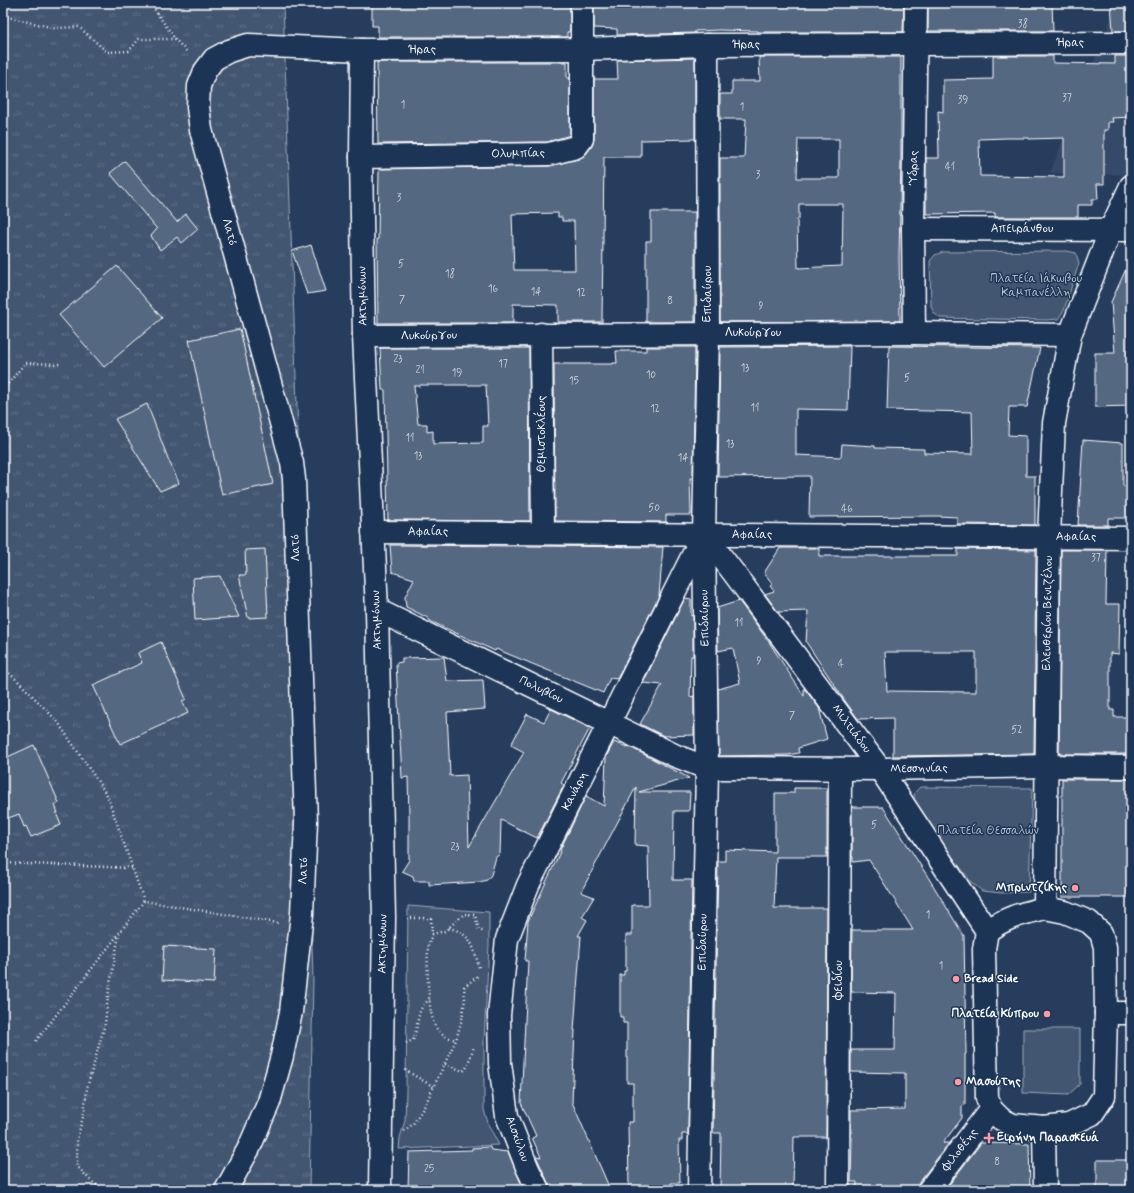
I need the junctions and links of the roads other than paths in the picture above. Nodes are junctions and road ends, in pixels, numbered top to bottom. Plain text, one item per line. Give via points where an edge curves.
1 (582, 3) edge
2 (916, 3) edge
3 (1131, 43) edge
4 (916, 44) junction
5 (707, 45) junction
6 (582, 49) junction
7 (362, 50) junction
8 (361, 157) junction
9 (1131, 186) edge
10 (913, 229) junction
11 (1121, 229) edge
12 (708, 333) junction
13 (914, 333) junction
14 (542, 334) junction
15 (364, 336) junction
16 (1070, 336) junction
17 (373, 532) junction
18 (543, 533) junction
19 (704, 534) junction
20 (1049, 537) junction
21 (1131, 538) edge
22 (377, 610) junction
23 (609, 722) junction
24 (1046, 766) junction
25 (1131, 767) edge
26 (706, 768) junction
27 (840, 769) junction
28 (880, 770) junction
29 (1045, 908) junction
30 (987, 931) junction
31 (1106, 1013) junction
32 (1131, 1013) edge
33 (500, 1063) joint
34 (991, 1109) junction
35 (1044, 1128) junction
36 (226, 1190) edge
37 (380, 1190) edge
38 (538, 1190) edge
39 (698, 1190) edge
40 (838, 1190) edge
41 (929, 1190) edge
42 (1045, 1190) edge

1 - 6 street, Ολυμπίας
2 - 4 street, Ύδρας
3 - 4 street, Ήρας
4 - 5 street, Ήρας
4 - 10 street, Ύδρας
5 - 6 street, Ήρας
5 - 12 street, Επιδαύρου
6 - 7 street, Ήρας
6 - 8 street, Ολυμπίας via 582,139 576,147 549,154
7 - 8 street, Ακτημόνων
7 - 36 street, Λατό via 248,45 214,59 205,71 199,86 201,130 290,456 294,479 306,822 302,914 282,1056 269,1102 249,1148
8 - 15 street, Ακτημόνων
9 - 11 street, Ελευθερίου Βενιζέλου
10 - 11 street, Απειράνθου
10 - 13 street, Ύδρας
11 - 16 street, Ελευθερίου Βενιζέλου
12 - 13 street, Λυκούργου
12 - 14 street, Λυκούργου
12 - 19 street, Επιδαύρου
13 - 16 street, Λυκούργου
14 - 15 street, Λυκούργου
14 - 18 street, Θεμιστοκλέους
15 - 17 street, Ακτημόνων
16 - 20 street, Ελευθερίου Βενιζέλου via 1054,423
17 - 18 street, Αφαίας
17 - 22 street, Ακτημόνων
18 - 19 street, Αφαίας
19 - 20 street, Αφαίας
19 - 23 street, Κανάρη
19 - 26 street, Επιδαύρου
19 - 28 street, Μιλτιάδου
20 - 21 street, Αφαίας
20 - 24 street, Ελευθερίου Βενιζέλου
22 - 23 street, Πολυβίου
22 - 37 street, Ακτημόνων via 384,917
23 - 26 street, Πολυβίου via 676,756
23 - 33 street, Κανάρη via 528,885 507,939 499,1015
24 - 25 street, Μεσσηνίας
24 - 28 street, Μεσσηνίας
24 - 29 street, Ελευθερίου Βενιζέλου
26 - 27 street, Μεσσηνίας
26 - 39 street, Επιδαύρου
27 - 28 street, Μεσσηνίας
27 - 40 street, Φειδίου
28 - 30 street, Μιλτιάδου
29 - 30 street via 1018,914
29 - 31 street via 1065,912 1089,922 1101,933 1105,947
30 - 34 street via 984,949 987,1098
31 - 32 street
31 - 35 street via 1104,1096 1092,1114 1069,1125
33 - 38 street, Αισχύλου via 507,1116
34 - 35 street via 1001,1119 1013,1125
34 - 41 street, Φιλοθέης
35 - 42 street

